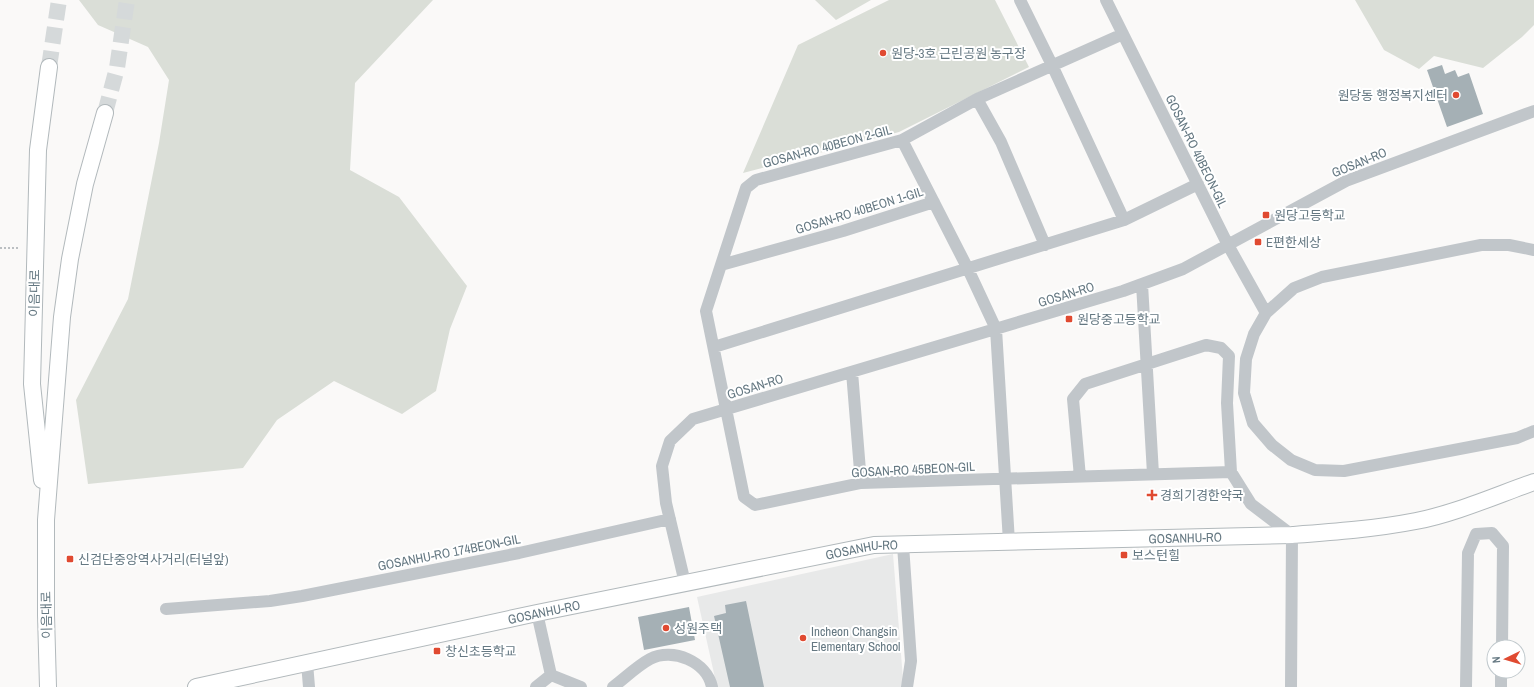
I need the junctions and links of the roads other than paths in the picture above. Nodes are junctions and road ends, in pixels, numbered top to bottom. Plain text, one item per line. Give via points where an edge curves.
1 (1020, 0) edge
2 (1106, 0) edge
3 (1123, 34) junction
4 (1052, 65) junction
5 (49, 67) tunnel mouth
6 (977, 99) junction
7 (1534, 112) edge
8 (105, 114) tunnel mouth
9 (902, 140) junction
10 (1198, 184) junction
11 (934, 202) junction
12 (1124, 220) junction
13 (1045, 245) junction
14 (1228, 245) junction
15 (1534, 250) edge
16 (721, 265) junction
17 (968, 269) junction
18 (1142, 284) junction
19 (1266, 313) junction
20 (996, 329) junction
21 (714, 347) junction
22 (1145, 365) junction
23 (852, 372) junction
24 (728, 409) junction
25 (1534, 432) edge
26 (1231, 472) junction
27 (1153, 474) junction
28 (1080, 477) junction
29 (1006, 479) junction
30 (1534, 482) edge
31 (861, 483) junction
32 (670, 519) junction
33 (46, 520) junction
34 (1292, 535) junction
35 (1009, 542) junction
36 (903, 545) junction
37 (685, 583) junction
38 (166, 609) dead end
39 (537, 613) junction
40 (1502, 639) edge
41 (307, 663) junction
42 (551, 675) junction
43 (48, 687) edge
44 (196, 687) edge
45 (309, 687) edge
46 (536, 687) edge
47 (581, 687) edge
48 (613, 687) edge
49 (712, 687) edge
50 (906, 687) edge
51 (1291, 687) edge
52 (1466, 687) edge

1 - 4 street
2 - 3 street, GOSAN-RO 40BEON-GIL
3 - 4 street, GOSAN-RO 40BEON 2-GIL
3 - 10 street, GOSAN-RO 40BEON-GIL
4 - 6 street, GOSAN-RO 40BEON 2-GIL
4 - 12 street
5 - 33 main road, 이음대로 via 38,150 32,384
6 - 9 street, GOSAN-RO 40BEON 2-GIL
6 - 13 street via 1001,142
7 - 14 street, GOSAN-RO via 1346,181
8 - 33 main road, 이음대로 via 85,184 70,259 62,317
9 - 11 street
9 - 16 street, GOSAN-RO 40BEON 2-GIL via 756,180 746,188
10 - 12 street
10 - 14 street, GOSAN-RO 40BEON-GIL
11 - 16 street, GOSAN-RO 40BEON 1-GIL
11 - 17 street, GOSAN-RO 40BEON 1-GIL
12 - 13 street
13 - 17 street
14 - 18 street, GOSAN-RO via 1183,269
14 - 19 street, GOSAN-RO 40BEON-GIL
15 - 19 street via 1509,245 1481,245 1322,277 1294,288
16 - 21 street, GOSAN-RO 40BEON 2-GIL via 706,311
17 - 20 street, GOSAN-RO 40BEON 1-GIL
17 - 21 street
18 - 20 street, GOSAN-RO
18 - 22 street
19 - 25 street via 1254,334 1246,359 1244,393 1253,423 1272,446 1291,460 1315,470 1344,471 1517,438
20 - 23 street, GOSAN-RO
20 - 29 street
21 - 24 street, GOSAN-RO 40BEON 2-GIL
22 - 26 street via 1206,345 1221,348 1229,356 1227,403
22 - 27 street
22 - 28 street via 1085,384 1073,399
23 - 24 street, GOSAN-RO
23 - 31 street
24 - 31 street, GOSAN-RO 45BEON-GIL via 744,497 755,505
24 - 32 street, GOSAN-RO via 693,419 670,441 662,466
26 - 27 street, GOSAN-RO 45BEON-GIL
26 - 34 street via 1251,504
27 - 28 street, GOSAN-RO 45BEON-GIL
28 - 29 street, GOSAN-RO 45BEON-GIL
29 - 31 street, GOSAN-RO 45BEON-GIL
29 - 35 street
30 - 34 main road, GOSANHU-RO via 1417,521 1355,530
32 - 37 street
32 - 38 street, GOSANHU-RO 174BEON-GIL via 519,553 302,596
33 - 43 main road, 이음대로
34 - 35 main road, GOSANHU-RO
34 - 51 street
35 - 36 main road, GOSANHU-RO
36 - 37 main road, GOSANHU-RO via 874,545
36 - 50 street via 911,661
37 - 39 main road, GOSANHU-RO
39 - 41 main road, GOSANHU-RO
39 - 42 street
40 - 52 street via 1503,546 1492,533 1476,534 1468,553
41 - 44 main road, GOSANHU-RO
41 - 45 street
42 - 46 street
42 - 47 street
48 - 49 street via 651,659 673,655 693,660 710,679

